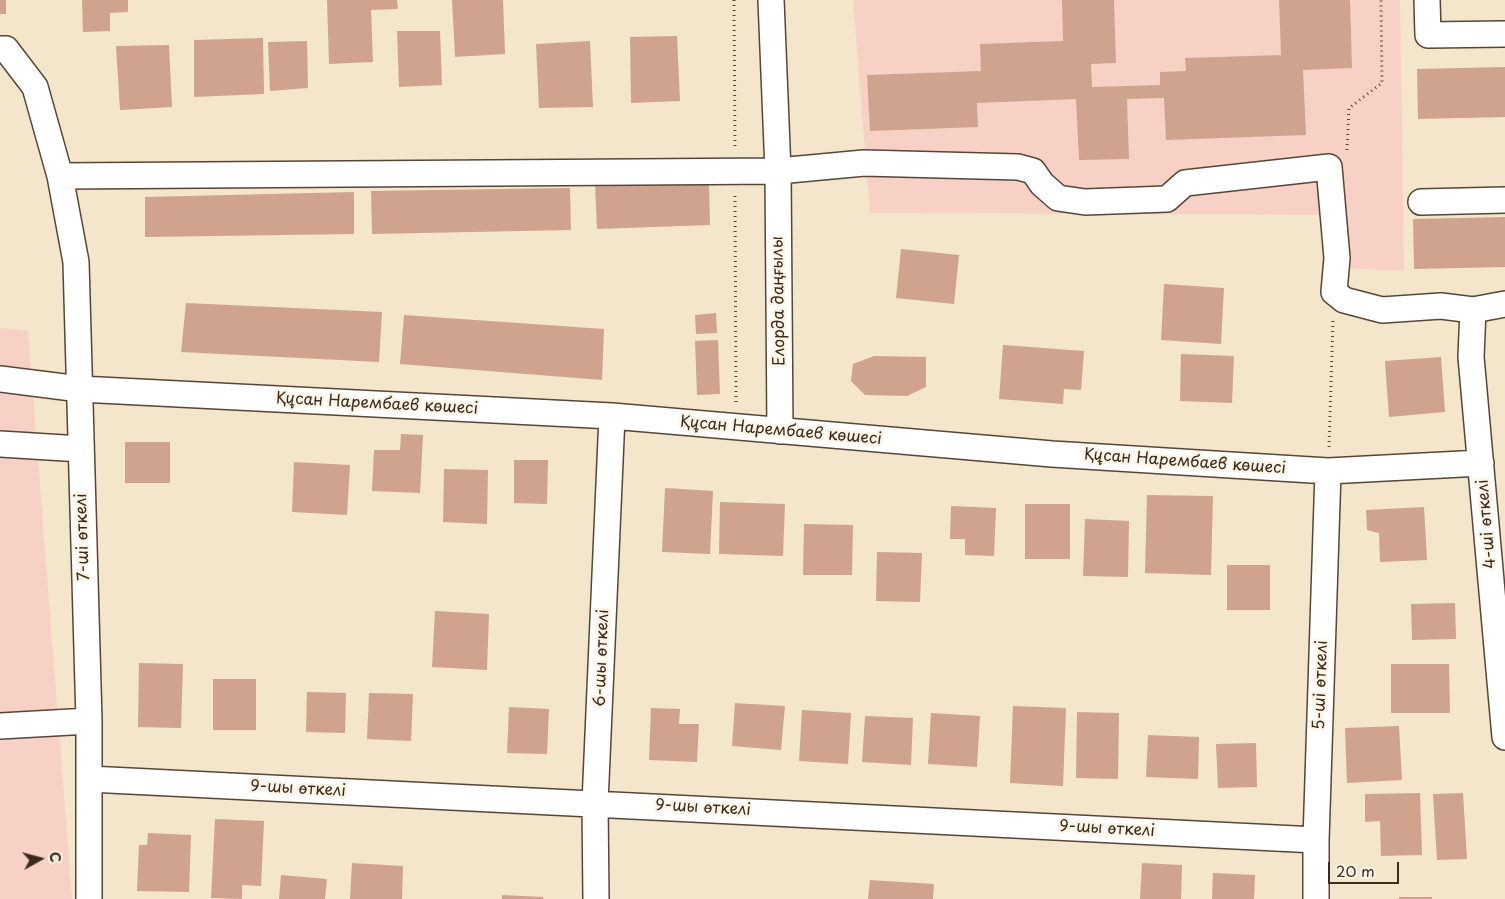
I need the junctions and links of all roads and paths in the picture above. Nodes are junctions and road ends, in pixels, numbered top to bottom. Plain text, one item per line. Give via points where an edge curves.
1 (734, 0) edge
2 (771, 0) edge
3 (1381, 0) edge
4 (1427, 0) edge
5 (1505, 34) edge
6 (0, 49) edge
7 (1347, 153) dead end
8 (735, 171) junction
9 (778, 171) junction
10 (60, 176) junction
11 (1505, 200) edge
12 (1421, 202) dead end
13 (1334, 292) junction
14 (1505, 304) edge
15 (1473, 310) junction
16 (0, 379) edge
17 (80, 389) junction
18 (0, 391) edge
19 (612, 416) junction
20 (736, 427) junction
21 (780, 430) junction
22 (0, 444) edge
23 (81, 449) junction
24 (1481, 463) junction
25 (1328, 471) junction
26 (89, 721) junction
27 (0, 726) edge
28 (1505, 737) edge
29 (90, 778) junction
30 (595, 803) junction
31 (1316, 840) junction
32 (89, 899) edge
33 (596, 899) edge
34 (1316, 899) edge

1 - 8 path
2 - 9 street, Елорда даңғылы
3 - 7 path via 1382,83 1349,108
4 - 5 street via 1428,35
6 - 10 street, 7-ші өткелі via 6,49 35,87
8 - 9 street
8 - 10 street
8 - 20 path
9 - 13 street via 864,163 1018,167 1033,171 1058,198 1085,202 1167,199 1185,183 1329,167 1337,258
9 - 21 street, Елорда даңғылы
10 - 17 street, 7-ші өткелі via 76,262
11 - 12 street
13 - 15 street via 1344,300 1382,310 1441,306
13 - 25 path
14 - 15 street
15 - 24 street, 4-ші өткелі via 1471,357
16 - 17 street, Құсан Нарембаев көшесі
16 - 18 street
17 - 19 street, Құсан Нарембаев көшесі
17 - 23 street, 7-ші өткелі
19 - 20 street, Құсан Нарембаев көшесі
19 - 30 street, 6-шы өткелі
20 - 21 street, Құсан Нарембаев көшесі
21 - 25 street, Құсан Нарембаев көшесі via 1052,454
22 - 23 street
23 - 26 street, 7-ші өткелі
24 - 25 street, Құсан Нарембаев көшесі
24 - 28 street, 4-ші өткелі
25 - 31 street, 5-ші өткелі
26 - 27 street
26 - 29 street, 7-ші өткелі
29 - 30 street, 9-шы өткелі
29 - 32 street, 7-ші өткелі
30 - 31 street, 9-шы өткелі
30 - 33 street, 6-шы өткелі
31 - 34 street, 5-ші өткелі

